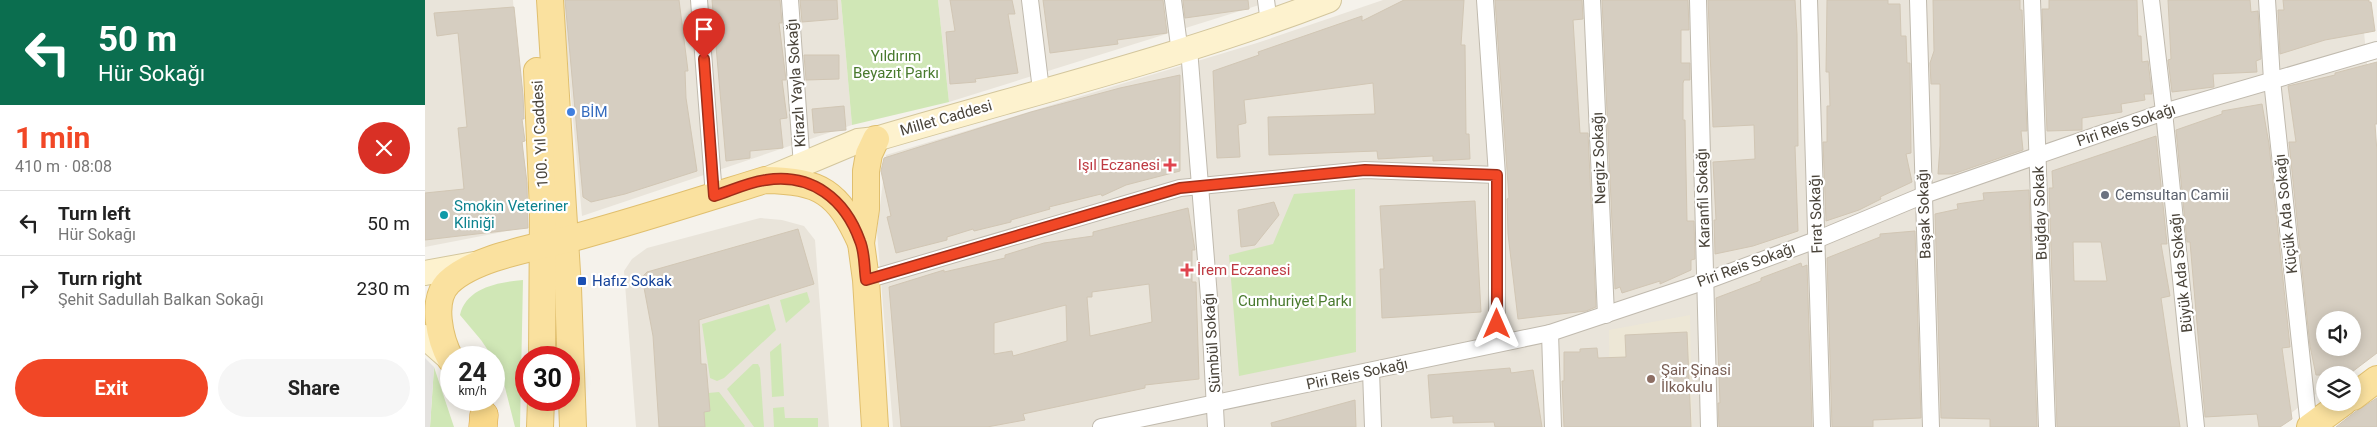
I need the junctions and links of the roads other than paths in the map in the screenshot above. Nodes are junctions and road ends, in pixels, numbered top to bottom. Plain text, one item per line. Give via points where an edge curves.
1 (532, 0) edge
2 (550, 0) edge
3 (699, 0) edge
4 (790, 0) edge
5 (1030, 0) edge
6 (1173, 0) edge
7 (1329, 0) edge
8 (1485, 0) edge
9 (1592, 0) edge
10 (1698, 0) edge
11 (1809, 0) edge
12 (1918, 0) edge
13 (2032, 0) edge
14 (2151, 0) edge
15 (2267, 0) edge
16 (1267, 12) edge
17 (2377, 50) edge
18 (1184, 51) junction
19 (2272, 80) junction
20 (1041, 90) junction
21 (2164, 112) junction
22 (876, 139) junction
23 (2038, 156) junction
24 (802, 166) junction
25 (1497, 175) junction
26 (765, 180) junction
27 (1201, 185) junction
28 (1924, 195) junction
29 (714, 196) junction
30 (1817, 240) junction
31 (554, 242) junction
32 (861, 243) junction
33 (485, 262) junction
34 (425, 274) edge
35 (866, 280) junction
36 (1706, 281) junction
37 (1606, 316) junction
38 (1550, 333) junction
39 (425, 337) edge
40 (1497, 343) junction
41 (445, 346) edge
42 (543, 346) edge
43 (440, 350) edge
44 (1371, 371) junction
45 (2377, 379) edge
46 (2361, 391) edge
47 (1215, 403) junction
48 (541, 411) edge
49 (2331, 411) edge
50 (540, 427) edge
51 (573, 427) edge
52 (875, 427) edge
53 (1101, 427) edge
54 (1216, 427) edge
55 (1373, 427) edge
56 (1553, 427) edge
57 (1709, 427) edge
58 (1822, 427) edge
59 (1931, 427) edge
60 (2047, 427) edge
61 (2196, 427) edge
62 (2309, 427) edge

1 - 31 main road, 100. Yıl Caddesi
2 - 31 main road, 100. Yıl Caddesi
3 - 29 street
4 - 24 street, Kirazlı Yayla Sokağı
5 - 20 street
6 - 18 street, Sümbül Sokağı
7 - 16 main road, Millet Caddesi
8 - 25 street
9 - 37 street, Nergiz Sokağı
10 - 36 street, Karanfil Sokağı
11 - 30 street, Fırat Sokağı
12 - 28 street, Başak Sokağı
13 - 23 street, Buğday Sokak
14 - 21 street, Büyük Ada Sokağı
15 - 19 street, Küçük Ada Sokağı
16 - 18 main road, Millet Caddesi
17 - 19 street, Piri Reis Sokağı
18 - 20 main road, Millet Caddesi
18 - 27 street, Sümbül Sokağı
19 - 21 street, Piri Reis Sokağı
19 - 62 street, Küçük Ada Sokağı
20 - 22 main road, Millet Caddesi
21 - 23 street, Piri Reis Sokağı
21 - 61 street, Büyük Ada Sokağı
22 - 24 main road, Millet Caddesi via 858,141
22 - 32 main road via 866,171 867,209
23 - 28 street, Piri Reis Sokağı
23 - 60 street, Buğday Sokak
24 - 26 main road, Millet Caddesi
25 - 27 street via 1365,170
25 - 40 street
26 - 29 main road, Millet Caddesi
26 - 32 main road via 795,180 818,187 834,198 851,221
27 - 35 street via 1180,188
27 - 47 street, Sümbül Sokağı
28 - 30 street, Piri Reis Sokağı
28 - 59 street, Başak Sokağı
29 - 31 main road, Millet Caddesi
30 - 36 street, Piri Reis Sokağı
30 - 58 street, Fırat Sokağı
31 - 33 main road, Millet Caddesi
31 - 42 main road, 100. Yıl Caddesi
31 - 51 main road, 100. Yıl Caddesi
32 - 35 main road
33 - 34 main road, Millet Caddesi
33 - 41 main road via 449,282 440,294 438,312
35 - 52 main road
36 - 37 street, Piri Reis Sokağı
36 - 57 street, Karanfil Sokağı
37 - 38 street, Piri Reis Sokağı
38 - 40 street, Piri Reis Sokağı
38 - 56 street
39 - 43 main road
40 - 44 street, Piri Reis Sokağı
44 - 47 street, Piri Reis Sokağı
44 - 55 street
45 - 46 main road
47 - 53 street, Piri Reis Sokağı
47 - 54 street, Sümbül Sokağı
48 - 50 main road
49 - 62 main road

